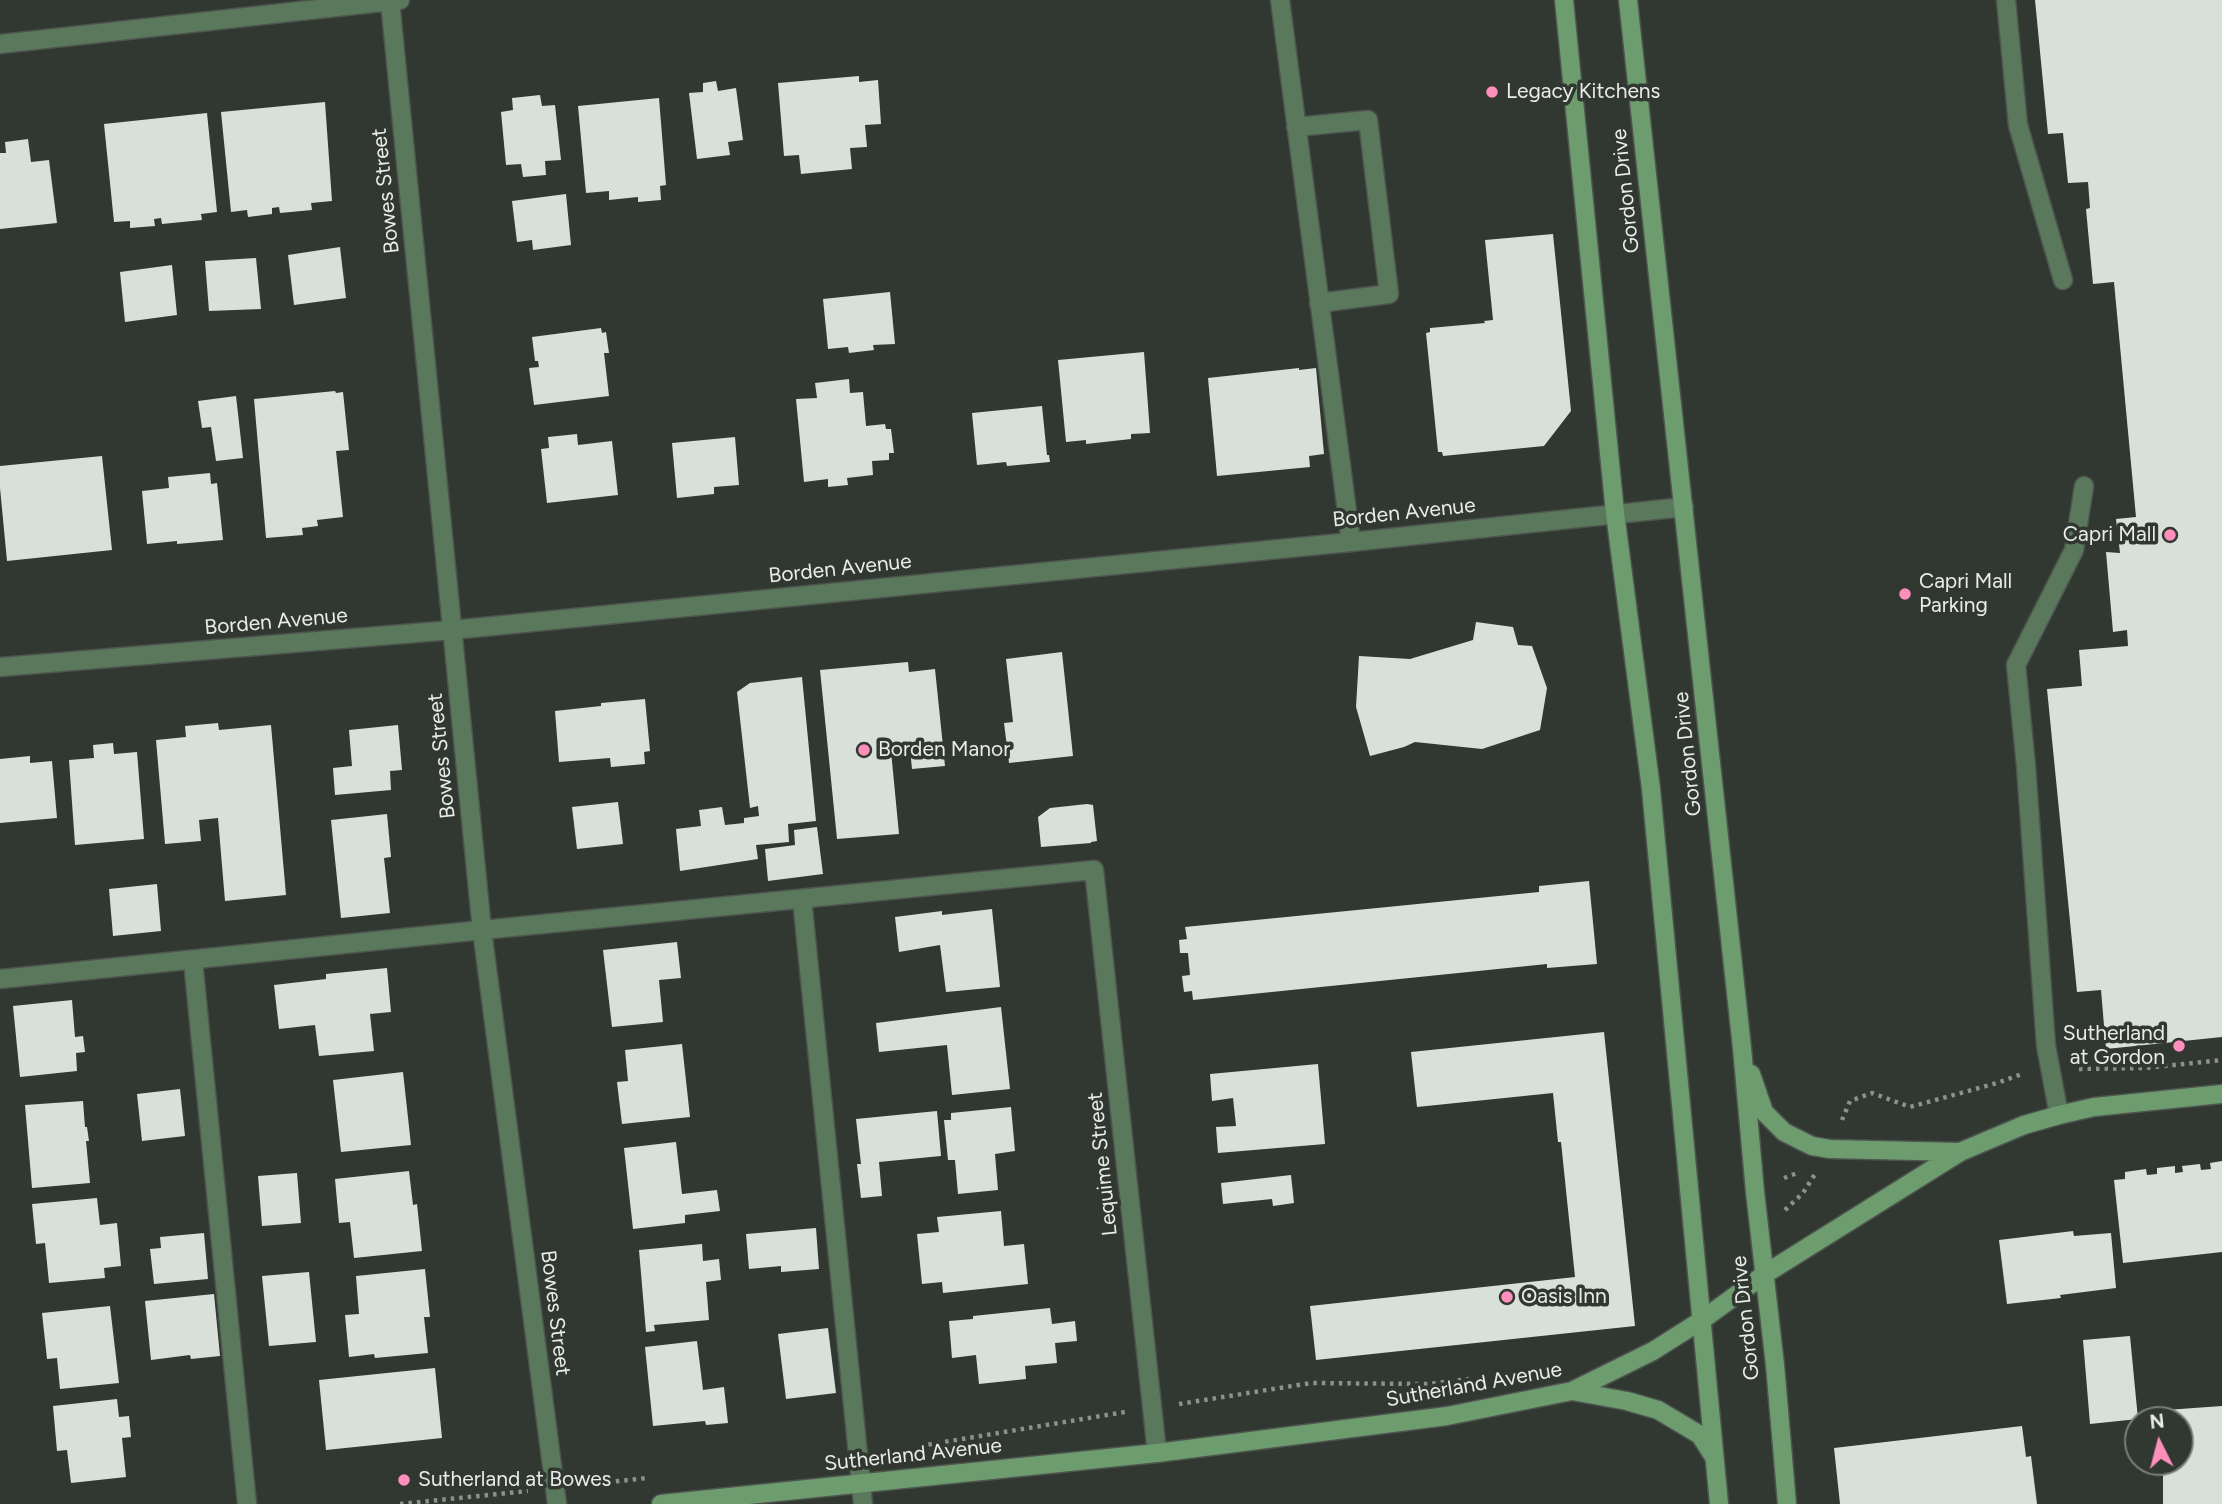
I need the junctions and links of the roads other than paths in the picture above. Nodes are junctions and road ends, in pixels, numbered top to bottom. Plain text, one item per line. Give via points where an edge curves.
1 (400, 0) edge
2 (1280, 0) edge
3 (1564, 0) edge
4 (1628, 0) edge
5 (2006, 0) edge
6 (390, 1) edge
7 (0, 44) edge
8 (1296, 127) junction
9 (2063, 280) dead end
10 (1320, 303) junction
11 (2084, 486) dead end
12 (1684, 507) junction
13 (1615, 513) junction
14 (1351, 542) junction
15 (452, 630) junction
16 (0, 667) edge
17 (802, 899) junction
18 (482, 930) junction
19 (193, 961) junction
20 (0, 979) edge
21 (1742, 1048) junction
22 (2222, 1094) edge
23 (2059, 1115) junction
24 (1960, 1153) junction
25 (1765, 1274) junction
26 (1702, 1320) junction
27 (1572, 1391) junction
28 (1157, 1453) junction
29 (1716, 1460) junction
30 (861, 1483) junction
31 (556, 1496) edge
32 (247, 1504) edge
33 (661, 1504) edge
34 (863, 1504) edge
35 (1719, 1504) edge
36 (1787, 1504) edge

1 - 6 street
2 - 8 street
3 - 13 main road, Gordon Drive
4 - 12 main road, Gordon Drive
5 - 9 street via 2018,125
6 - 7 street
6 - 15 street, Bowes Street
8 - 10 street
8 - 10 street via 1368,120 1389,294
10 - 14 street
11 - 23 street via 2074,550 2016,665 2046,1046
12 - 13 street, Borden Avenue
12 - 21 main road, Gordon Drive
13 - 14 street, Borden Avenue
13 - 26 main road, Gordon Drive via 1651,789
14 - 15 street, Borden Avenue
15 - 16 street, Borden Avenue
15 - 18 street, Bowes Street
17 - 18 street
17 - 28 street, Lequime Street via 1094,870
17 - 30 street
18 - 19 street
18 - 31 street, Bowes Street
19 - 20 street
19 - 32 street
21 - 24 main road via 1764,1112 1784,1132 1812,1146
21 - 25 main road, Gordon Drive
22 - 23 main road, Sutherland Avenue
23 - 24 main road, Sutherland Avenue
24 - 25 main road, Sutherland Avenue
25 - 26 main road, Sutherland Avenue
25 - 36 main road, Gordon Drive
26 - 27 main road, Sutherland Avenue via 1653,1351
26 - 29 main road, Gordon Drive
27 - 28 main road, Sutherland Avenue via 1447,1416
27 - 29 main road via 1658,1410 1700,1435
28 - 30 main road, Sutherland Avenue
29 - 35 main road, Gordon Drive
30 - 33 main road, Sutherland Avenue
30 - 34 street

